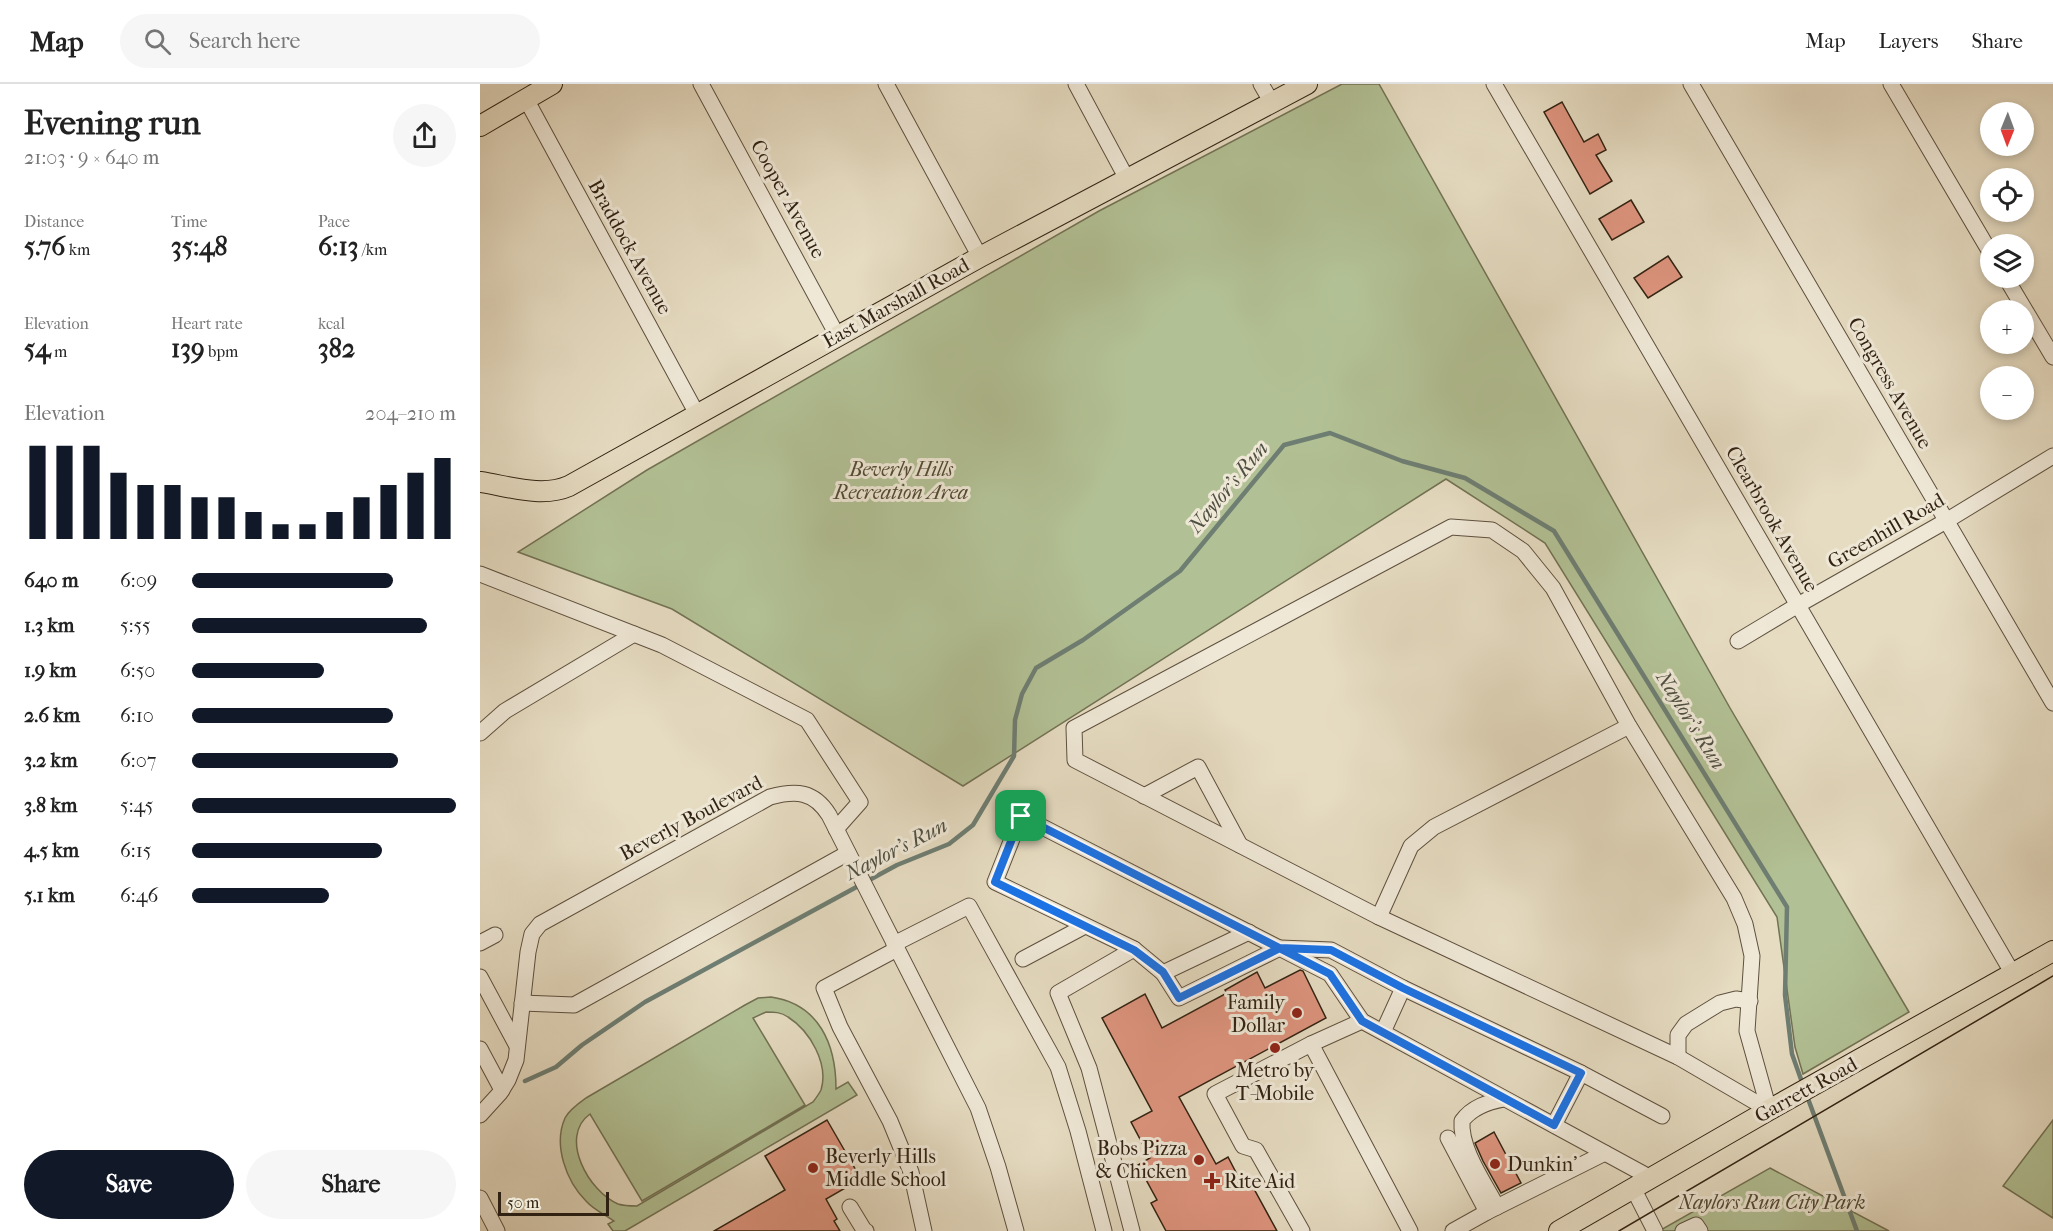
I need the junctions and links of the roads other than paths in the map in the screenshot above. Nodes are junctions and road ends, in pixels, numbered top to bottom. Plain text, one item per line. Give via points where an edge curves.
1 (701, 84) edge
2 (886, 84) edge
3 (1076, 84) edge
4 (1262, 84) edge
5 (1307, 84) edge
6 (1494, 84) edge
7 (1691, 84) edge
8 (1891, 84) edge
9 (538, 90) edge
10 (1272, 103) junction
11 (480, 126) edge
12 (1127, 179) junction
13 (1980, 235) edge
14 (980, 257) junction
15 (2012, 288) edge
16 (837, 335) junction
17 (2053, 357) edge
18 (697, 414) junction
19 (2053, 456) edge
20 (480, 482) edge
21 (1946, 521) junction
22 (480, 574) edge
23 (1798, 605) junction
24 (634, 634) junction
25 (1738, 641) dead end
26 (2053, 703) edge
27 (1629, 726) junction
28 (480, 733) edge
29 (1144, 796) junction
30 (836, 829) junction
31 (1240, 846) junction
32 (848, 853) junction
33 (1379, 917) junction
34 (1085, 926) junction
35 (1249, 932) junction
36 (495, 935) dead end
37 (480, 943) edge
38 (896, 946) junction
39 (1280, 948) junction
40 (1134, 950) junction
41 (2053, 951) edge
42 (1023, 959) dead end
43 (1163, 972) junction
44 (2013, 974) junction
45 (480, 977) edge
46 (1403, 988) junction
47 (1750, 1001) junction
48 (522, 1004) junction
49 (1362, 1021) junction
50 (1383, 1032) junction
51 (1311, 1044) junction
52 (517, 1046) junction
53 (480, 1049) edge
54 (1678, 1057) junction
55 (1581, 1073) junction
56 (502, 1090) junction
57 (1504, 1099) junction
58 (480, 1115) edge
59 (1760, 1115) junction
60 (1662, 1116) dead end
61 (1554, 1125) junction
62 (1448, 1138) dead end
63 (1605, 1153) junction
64 (1651, 1178) junction
65 (1633, 1188) junction
66 (480, 1198) edge
67 (850, 1207) dead end
68 (1492, 1209) junction
69 (497, 1231) edge
70 (867, 1231) edge
71 (924, 1231) edge
72 (1016, 1231) edge
73 (1104, 1231) edge
74 (1132, 1231) edge
75 (1302, 1231) edge
76 (1410, 1231) edge
77 (1453, 1231) edge
78 (1559, 1231) edge
79 (1655, 1231) edge
80 (1683, 1231) edge
81 (1700, 1231) edge

1 - 16 street, Cooper Avenue
2 - 14 street
3 - 12 street
4 - 10 street
5 - 10 main road, East Marshall Road
6 - 23 street, Clearbrook Avenue
7 - 21 street, Congress Avenue
8 - 13 street
9 - 11 main road
9 - 18 street, Braddock Avenue
10 - 12 main road, East Marshall Road
12 - 14 main road, East Marshall Road
14 - 16 main road, East Marshall Road
15 - 17 street
16 - 18 main road, East Marshall Road
18 - 20 main road, East Marshall Road via 560,490
19 - 21 street, Greenhill Road
21 - 23 street, Greenhill Road
21 - 26 street, Congress Avenue
22 - 24 street
23 - 25 street, Greenhill Road
23 - 44 street, Clearbrook Avenue
24 - 28 street via 505,711
24 - 30 street via 807,720 860,802
27 - 29 street via 1553,588 1522,551 1492,530 1451,527 1074,728 1075,760
27 - 33 street via 1434,827 1411,846
27 - 47 street via 1734,897 1752,956
29 - 31 street
29 - 31 street via 1198,767
30 - 32 street, Beverly Boulevard
30 - 48 street, Beverly Boulevard via 814,797 786,793 770,797 564,910 532,933
31 - 33 street
32 - 38 street, Beverly Boulevard
32 - 48 street via 574,1005
33 - 54 street
34 - 35 street via 995,882 1021,816
34 - 40 street
34 - 42 street
35 - 39 street
35 - 43 street
36 - 37 street
38 - 71 street via 824,988 911,1172
38 - 72 street, Beverly Boulevard via 978,1107
38 - 73 street via 969,906 1058,1066
39 - 43 street via 1179,998
39 - 46 street via 1331,950
39 - 49 street via 1330,974
40 - 43 street
40 - 74 street via 1058,993 1089,1068
41 - 44 main road, Garrett Road
44 - 59 main road, Garrett Road
45 - 52 street
46 - 50 street
46 - 55 street
47 - 54 street via 1720,1003 1686,1024 1677,1035
47 - 59 street via 1747,1032
48 - 52 street, Beverly Boulevard
49 - 50 street
49 - 51 street
50 - 57 street
51 - 75 street via 1215,1094 1243,1146 1256,1150
51 - 76 street
52 - 56 street, Beverly Boulevard via 516,1060
53 - 56 street
54 - 59 street
55 - 60 street
55 - 61 street
56 - 58 street, Beverly Boulevard
57 - 61 street
57 - 68 street via 1492,1101 1462,1121 1466,1148
59 - 64 main road, Garrett Road
61 - 63 street
62 - 68 street
63 - 64 street
63 - 68 street
64 - 65 main road, Garrett Road
65 - 78 main road, Garrett Road
65 - 79 street
66 - 69 street
67 - 70 street
68 - 77 street
80 - 81 street via 1696,1225

